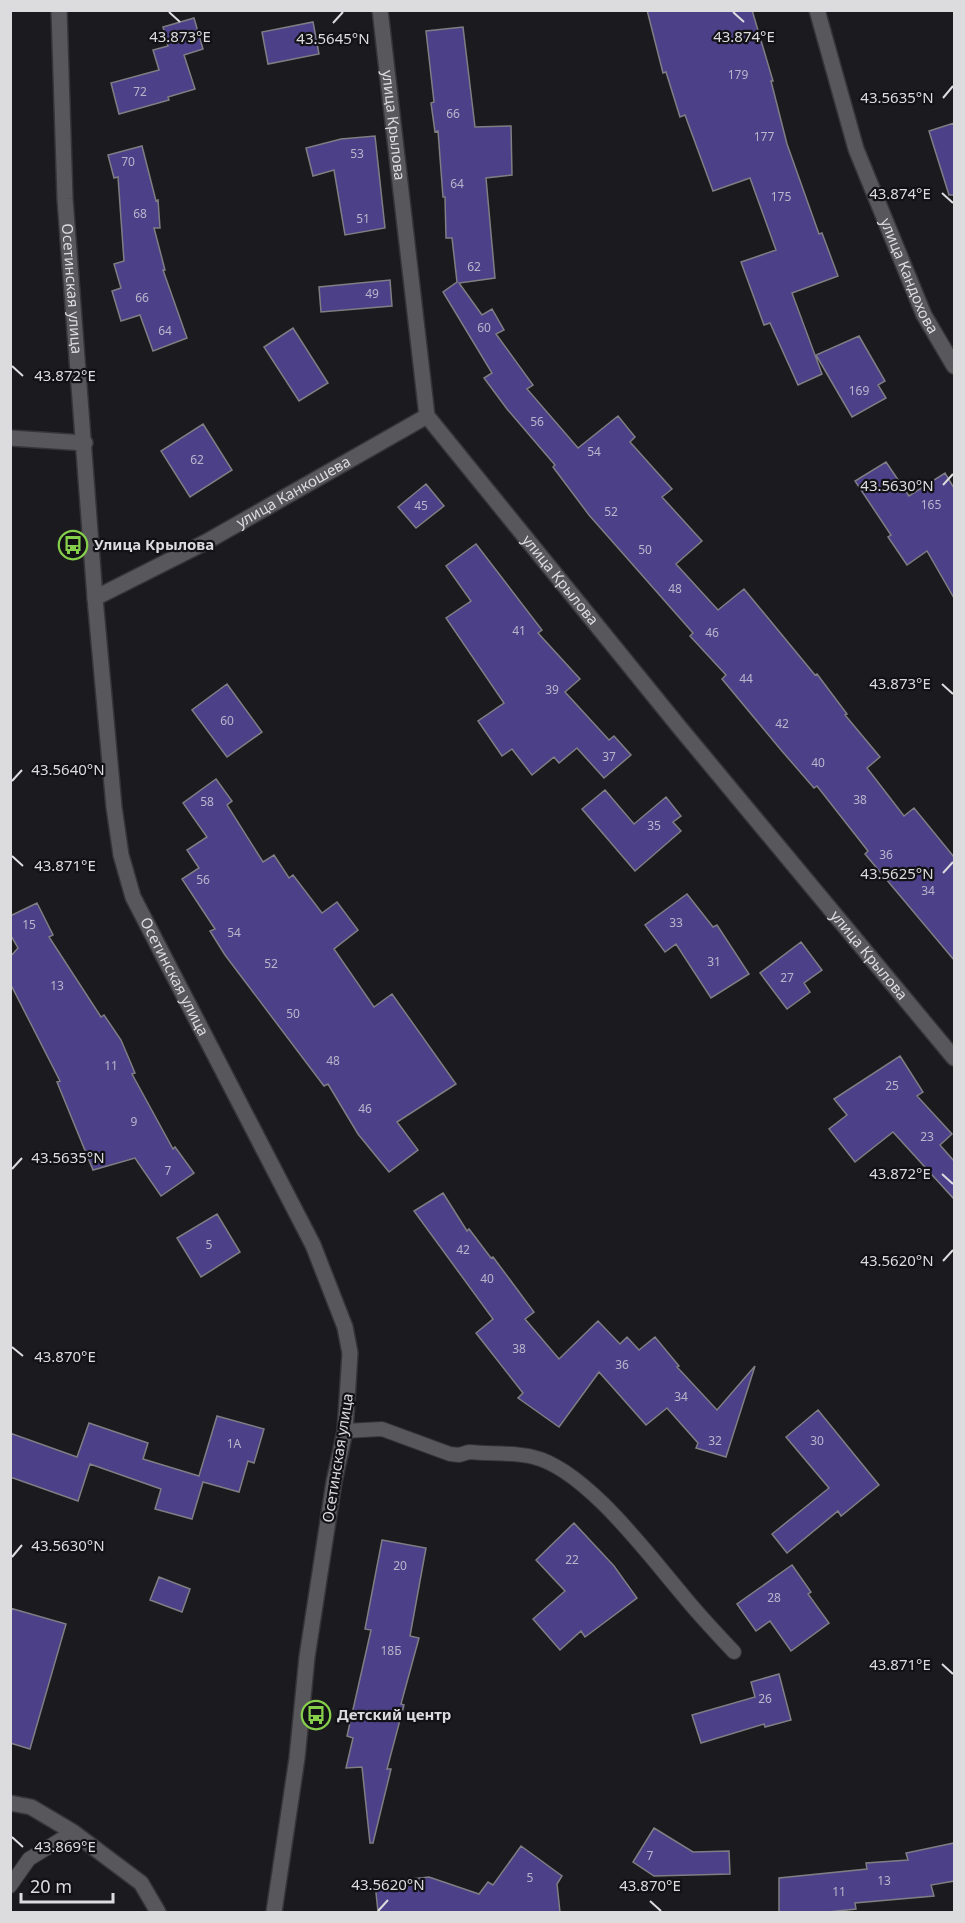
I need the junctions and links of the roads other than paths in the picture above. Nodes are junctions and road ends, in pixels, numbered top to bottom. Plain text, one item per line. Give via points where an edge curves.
1 (59, 10) edge
2 (380, 10) edge
3 (817, 10) edge
4 (954, 366) edge
5 (427, 416) junction
6 (10, 438) edge
7 (85, 443) junction
8 (95, 598) junction
9 (954, 1058) edge
10 (345, 1431) junction
11 (734, 1652) dead end
12 (10, 1803) edge
13 (74, 1832) junction
14 (10, 1887) edge
15 (158, 1912) edge
16 (274, 1912) edge

1 - 7 street, Осетинская улица via 65,199
2 - 5 street, улица Крылова
3 - 4 street, улица Кандохова via 855,149 924,315
5 - 8 street, улица Канкошева via 206,542
5 - 9 street, улица Крылова
6 - 7 street
7 - 8 street, Осетинская улица
8 - 10 street, Осетинская улица via 114,807 133,897 313,1245 345,1327 350,1389
10 - 11 lane via 382,1429 450,1454 533,1457 560,1468 634,1535
10 - 16 street, Осетинская улица via 307,1657 297,1758
12 - 13 street via 30,1807
13 - 14 lane via 29,1859
13 - 15 street via 141,1883

